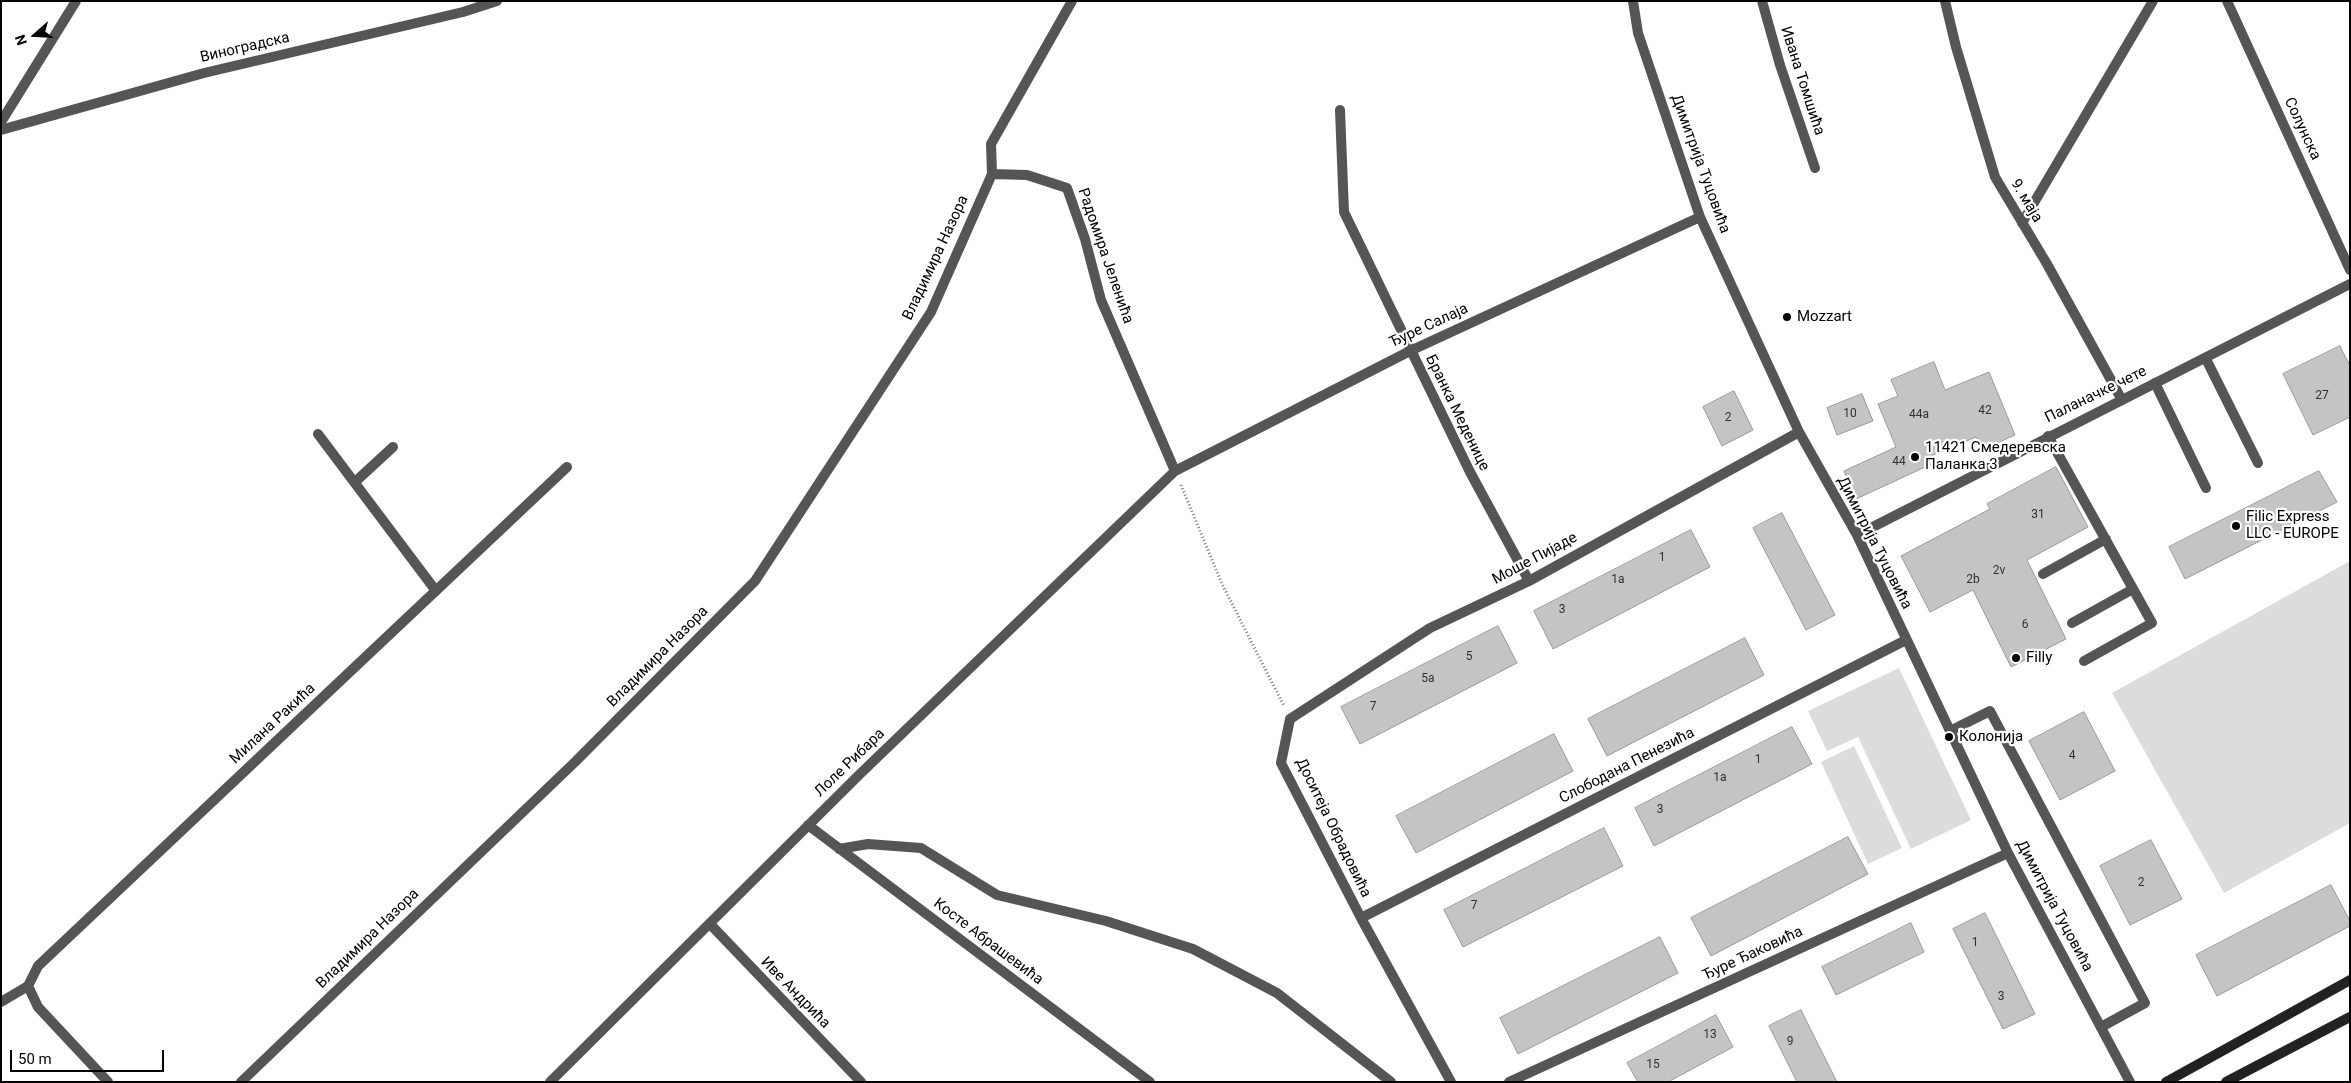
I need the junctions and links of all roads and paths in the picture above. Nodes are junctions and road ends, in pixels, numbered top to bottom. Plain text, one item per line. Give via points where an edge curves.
1 (76, 1) edge
2 (470, 1) edge
3 (497, 1) edge
4 (1072, 1) edge
5 (1634, 1) edge
6 (1762, 1) edge
7 (1945, 1) edge
8 (2153, 1) edge
9 (2227, 1) edge
10 (463, 12) junction
11 (1340, 110) dead end
12 (1, 122) edge
13 (1, 130) edge
14 (1815, 168) dead end
15 (992, 174) junction
16 (1700, 217) junction
17 (2022, 223) junction
18 (2350, 270) edge
19 (2350, 284) edge
20 (1410, 351) junction
21 (2206, 359) junction
22 (2155, 383) junction
23 (2122, 400) junction
24 (1799, 432) junction
25 (318, 434) dead end
26 (2048, 436) junction
27 (393, 447) dead end
28 (2258, 463) dead end
29 (567, 467) dead end
30 (1175, 471) junction
31 (354, 482) junction
32 (2206, 488) dead end
33 (1857, 535) junction
34 (2106, 539) junction
35 (2043, 574) dead end
36 (1529, 582) junction
37 (2133, 589) junction
38 (436, 591) junction
39 (2072, 624) dead end
40 (1906, 640) junction
41 (2084, 661) dead end
42 (1290, 719) junction
43 (1950, 731) junction
44 (808, 825) junction
45 (839, 849) junction
46 (2008, 853) junction
47 (1361, 918) junction
48 (710, 924) junction
49 (2350, 980) edge
50 (28, 986) junction
51 (1, 1002) edge
52 (2350, 1017) edge
53 (2101, 1027) junction
54 (108, 1082) edge
55 (241, 1082) edge
56 (550, 1082) edge
57 (860, 1082) edge
58 (1150, 1082) edge
59 (1391, 1082) edge
60 (1450, 1082) edge
61 (1509, 1082) edge
62 (2130, 1082) edge
63 (2166, 1082) edge
64 (2226, 1082) edge

1 - 12 street
2 - 10 street
3 - 10 street, Виноградска
4 - 15 street via 991,144
5 - 16 street, Димитрија Туцовића via 1638,33
6 - 14 street, Ивана Томшића
7 - 17 street, 9. маја via 1995,177
8 - 17 street
9 - 18 street, Солунска
10 - 13 street, Виноградска via 204,73
11 - 20 street, Бранка Меденице via 1344,212
15 - 30 street, Радомира Јеленића via 1027,175 1067,188 1101,300
15 - 55 street, Владимира Назора via 931,312 755,581 575,762
16 - 20 street, Ђуре Салаја
16 - 24 street, Димитрија Туцовића
17 - 23 street, 9. маја
19 - 21 street, Паланачке чете
20 - 30 street, Ђуре Салаја
20 - 36 street, Бранка Меденице
21 - 22 street, Паланачке чете
21 - 28 street
22 - 23 street, Паланачке чете
22 - 32 street
23 - 26 street, Паланачке чете
24 - 33 street, Димитрија Туцовића
24 - 36 street, Моше Пијаде
25 - 31 street
26 - 33 street, Паланачке чете
26 - 34 street
27 - 31 street
29 - 38 street, Милана Ракића
30 - 42 path via 1222,584
30 - 44 street, Лоле Рибара
31 - 38 street
33 - 40 street, Димитрија Туцовића
34 - 35 street
34 - 37 street
36 - 42 street, Моше Пијаде via 1430,628
37 - 39 street
37 - 41 street via 2152,623
38 - 50 street, Милана Ракића via 38,966
40 - 43 street, Димитрија Туцовића
40 - 47 street, Слободана Пенезића
42 - 47 street, Доситеја Обрадовића via 1282,763
43 - 46 street, Димитрија Туцовића
43 - 53 street via 1990,712 2145,1003
44 - 45 street, Косте Абрашевића
44 - 48 street, Лоле Рибара
45 - 58 street, Косте Абрашевића
45 - 59 street via 868,844 921,848 997,895 1106,921 1193,949 1277,994
46 - 53 street, Димитрија Туцовића
46 - 61 street, Ђуре Ђаковића
47 - 60 street, Доситеја Обрадовића
48 - 56 street, Лоле Рибара
48 - 57 street, Иве Андрића
49 - 63 main road
50 - 51 street
50 - 54 street via 38,1007
52 - 64 main road
53 - 62 street, Димитрија Туцовића

